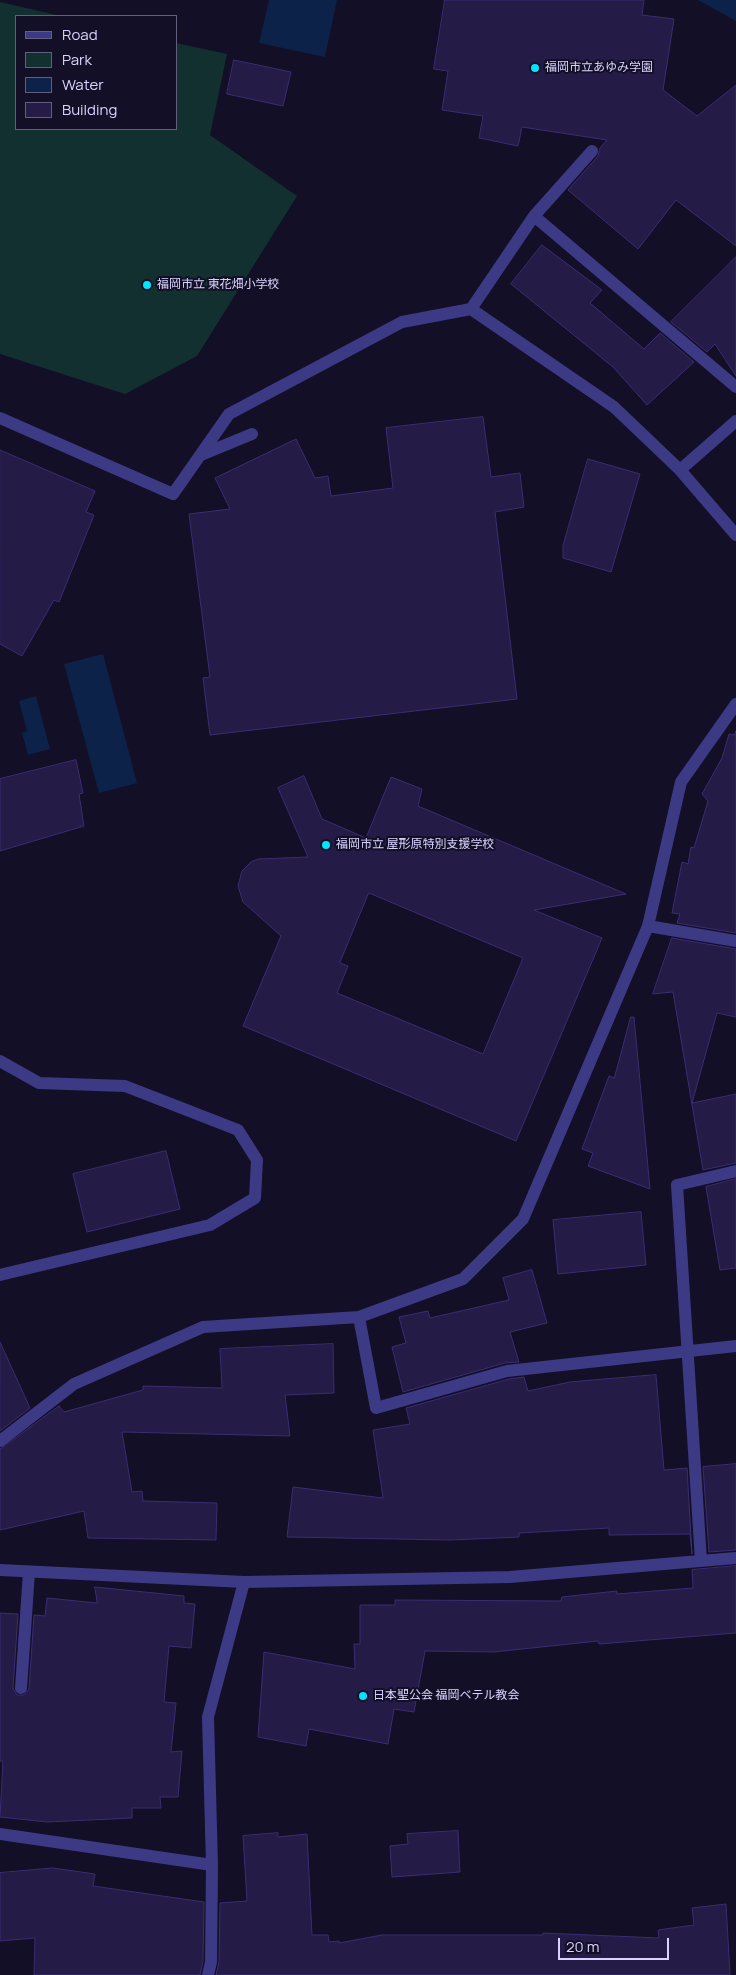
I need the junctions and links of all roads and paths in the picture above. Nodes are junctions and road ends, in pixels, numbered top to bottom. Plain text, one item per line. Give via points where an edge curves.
1 (592, 151) dead end
2 (534, 216) junction
3 (471, 309) junction
4 (736, 387) edge
5 (0, 418) edge
6 (736, 421) edge
7 (252, 434) dead end
8 (201, 455) junction
9 (680, 470) junction
10 (736, 535) edge
11 (736, 704) edge
12 (648, 926) junction
13 (736, 940) edge
14 (0, 1061) edge
15 (736, 1171) edge
16 (0, 1275) edge
17 (359, 1317) junction
18 (736, 1346) edge
19 (687, 1350) junction
20 (0, 1441) edge
21 (736, 1558) edge
22 (701, 1561) junction
23 (0, 1570) edge
24 (30, 1572) junction
25 (244, 1582) junction
26 (21, 1688) dead end
27 (0, 1834) edge
28 (212, 1865) junction
29 (208, 1975) edge

1 - 2 street
2 - 3 street
2 - 4 street
3 - 8 street via 402,322 230,414
3 - 9 street via 614,407
5 - 8 street via 173,494
6 - 9 street
7 - 8 street
9 - 10 street
11 - 12 street via 682,782
12 - 13 street
12 - 17 street via 523,1219 463,1279
14 - 16 street via 39,1083 125,1086 189,1109 238,1130 257,1160 255,1198 210,1225
15 - 19 street via 677,1185
17 - 19 street via 376,1408 507,1371
17 - 20 street via 203,1327 74,1384
18 - 19 street
19 - 22 street
21 - 22 street
22 - 25 street via 510,1577
23 - 24 street
24 - 25 street
24 - 26 street
25 - 28 street via 208,1717
27 - 28 street
28 - 29 street via 211,1962

